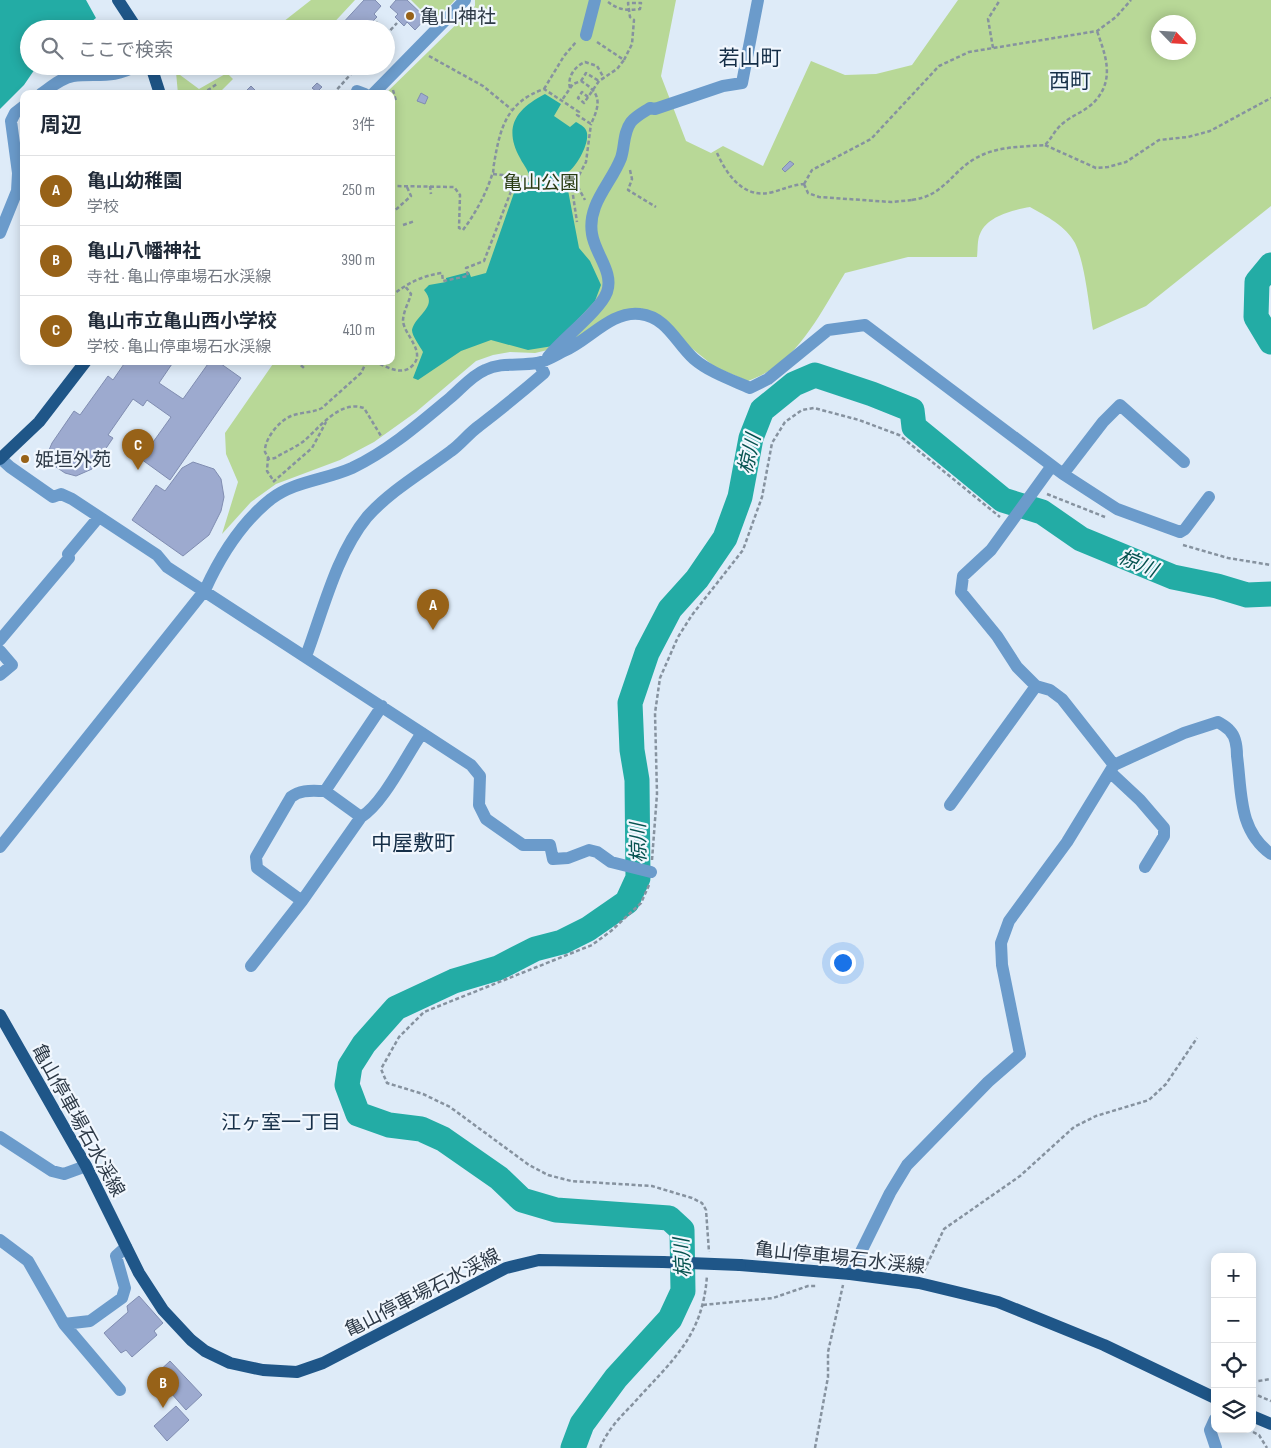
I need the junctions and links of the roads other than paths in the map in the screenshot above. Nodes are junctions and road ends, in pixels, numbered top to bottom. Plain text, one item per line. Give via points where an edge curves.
1 (118, 0) edge
2 (465, 0) edge
3 (595, 0) edge
4 (758, 0) edge
5 (131, 20) edge
6 (586, 35) road end
7 (395, 72) edge
8 (94, 75) edge
9 (154, 75) edge
10 (392, 75) edge
11 (46, 90) edge
12 (159, 90) edge
13 (377, 90) edge
14 (20, 109) edge
15 (0, 232) edge
16 (543, 361) junction
17 (83, 365) edge
18 (0, 459) edge
19 (1184, 462) dead end
20 (1051, 466) junction
21 (1063, 474) junction
22 (1209, 497) dead end
23 (98, 518) junction
24 (205, 590) junction
25 (0, 640) edge
26 (0, 651) edge
27 (306, 656) junction
28 (0, 675) edge
29 (1036, 686) junction
30 (382, 706) junction
31 (422, 733) junction
32 (1112, 768) junction
33 (325, 791) junction
34 (950, 805) dead end
35 (361, 817) junction
36 (0, 847) edge
37 (1271, 854) edge
38 (1145, 867) dead end
39 (651, 872) road end
40 (302, 902) junction
41 (251, 966) dead end
42 (0, 1016) edge
43 (0, 1137) edge
44 (86, 1166) junction
45 (0, 1240) edge
46 (126, 1247) junction
47 (846, 1279) junction
48 (64, 1324) junction
49 (120, 1390) dead end
50 (1211, 1396) edge
51 (1256, 1418) edge
52 (1271, 1424) edge
53 (1211, 1433) edge
54 (1216, 1448) edge

1 - 5 main road
2 - 7 street
3 - 6 street
4 - 16 street via 742,83 723,86 656,109 650,108 631,122 619,162 599,196 593,214 592,233 608,277 607,292 598,306
8 - 11 street via 72,76
9 - 12 main road
10 - 13 street
14 - 15 street via 11,120 18,173 17,191
16 - 20 street via 584,341 612,320 630,313 641,314 667,327 693,358 750,388 768,379 828,330 866,325
16 - 24 street via 497,365 484,370 376,455 350,469 300,484 272,499 245,525
16 - 27 street via 544,373 367,517 336,573
17 - 18 main road via 39,422
18 - 23 street via 53,497 61,494 72,499
19 - 21 street via 1120,405
20 - 21 street
20 - 29 street via 1011,525 991,550 963,576 961,592 997,636 1017,667
21 - 22 street via 1117,509 1174,532 1185,529
23 - 24 street
23 - 25 street
24 - 27 street
24 - 36 street
26 - 28 street via 12,665
27 - 30 street
29 - 32 street via 1050,690 1062,699
29 - 34 street
30 - 31 street
30 - 33 street
31 - 35 street via 386,790
31 - 39 street via 471,765 480,776 479,805 486,819 523,845 550,845 553,859 568,858 589,850 611,862
32 - 37 street via 1184,733 1218,722 1231,731 1236,743 1245,820 1251,834
32 - 38 street via 1164,828 1164,836
32 - 47 street via 1067,842 1009,922 1001,943 1002,965 1020,1054 907,1165
33 - 35 street
33 - 40 street via 307,790 291,797 256,857 257,868
35 - 40 street
40 - 41 street
42 - 44 main road, 亀山停車場石水渓線
43 - 44 street via 52,1171 64,1174
44 - 46 main road, 亀山停車場石水渓線
45 - 48 street via 28,1261
46 - 47 main road, 亀山停車場石水渓線, bridge via 163,1310 205,1351 230,1363 263,1370 297,1372 332,1359 506,1268 539,1260 740,1266
46 - 48 street via 116,1256 125,1288 122,1298 90,1321
47 - 50 main road, 亀山停車場石水渓線 via 919,1284 998,1302 1104,1345
48 - 49 street
51 - 52 main road
53 - 54 street

